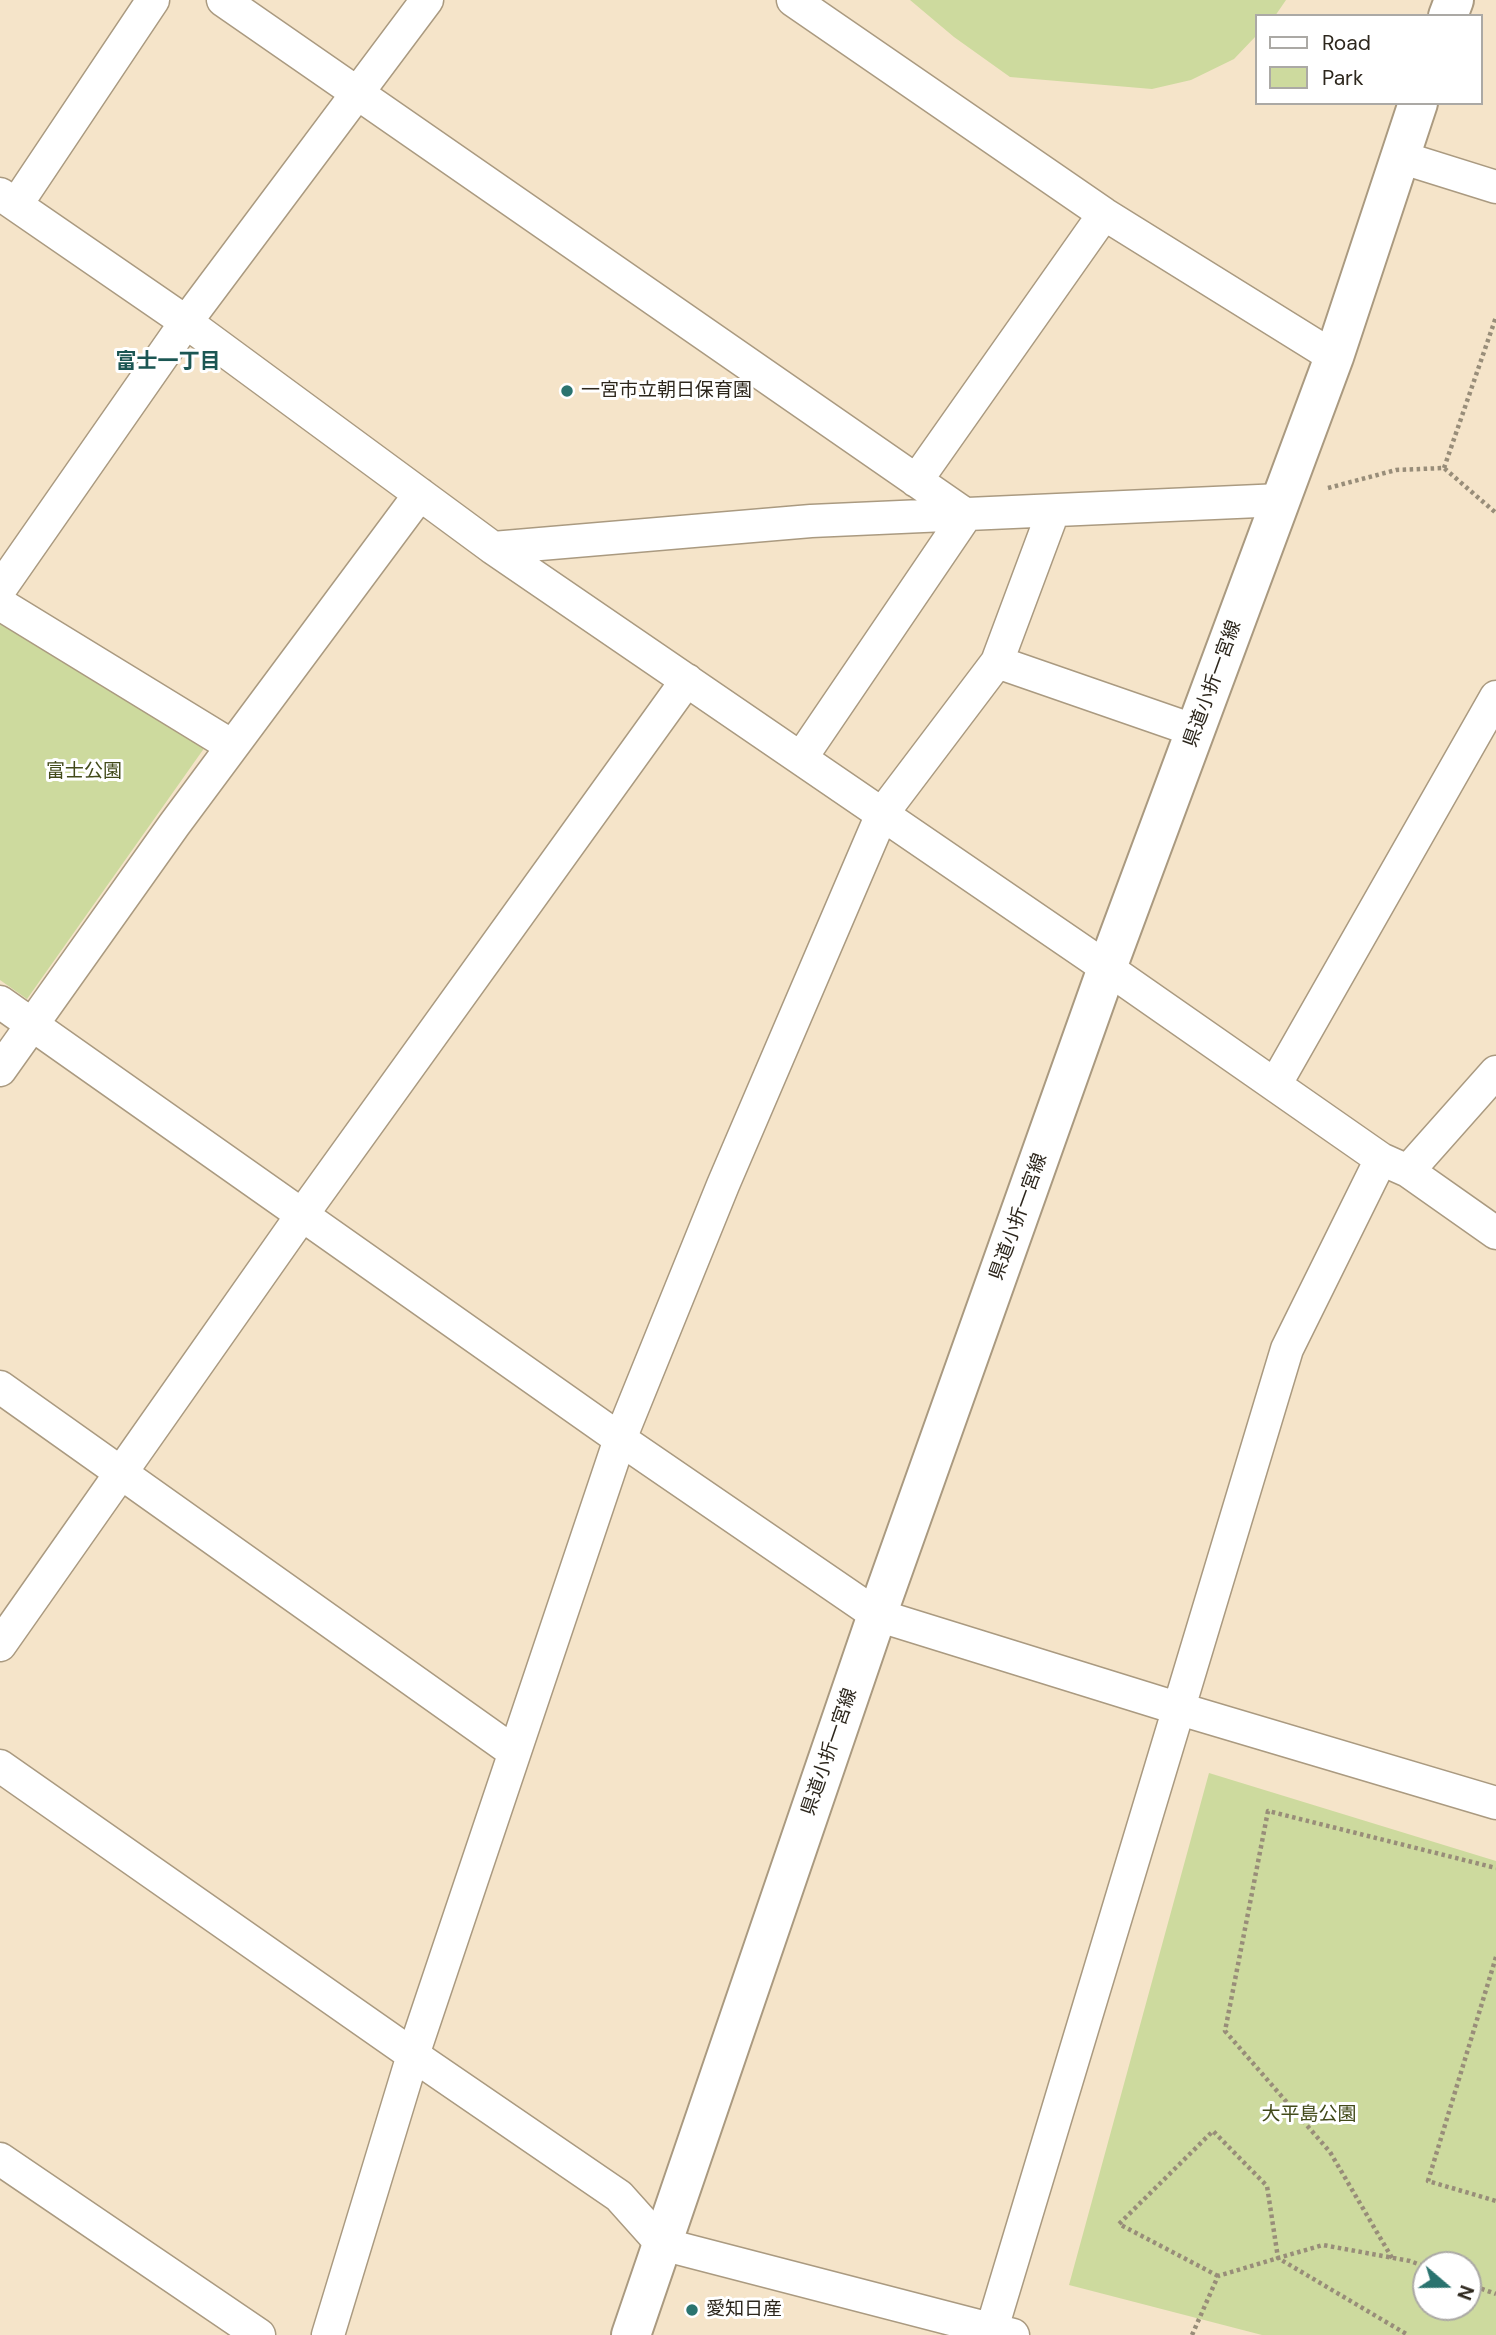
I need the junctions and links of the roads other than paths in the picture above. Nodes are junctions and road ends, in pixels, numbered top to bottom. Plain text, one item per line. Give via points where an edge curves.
1 (153, 0) edge
2 (223, 0) edge
3 (427, 0) edge
4 (793, 0) edge
5 (358, 94) junction
6 (1417, 105) edge
7 (1400, 157) junction
8 (1496, 187) edge
9 (8, 200) edge
10 (1104, 214) junction
11 (186, 322) junction
12 (1334, 357) junction
13 (916, 481) junction
14 (420, 494) junction
15 (1282, 500) junction
16 (1053, 512) junction
17 (966, 516) junction
18 (493, 548) junction
19 (0, 589) edge
20 (0, 604) edge
21 (998, 662) junction
22 (687, 680) junction
23 (1496, 696) edge
24 (1196, 731) junction
25 (232, 746) junction
26 (801, 758) junction
27 (882, 814) junction
28 (1107, 968) junction
29 (0, 1002) edge
30 (32, 1024) junction
31 (0, 1070) edge
32 (1496, 1072) edge
33 (1275, 1085) junction
34 (1394, 1165) junction
35 (302, 1216) junction
36 (1496, 1233) edge
37 (0, 1387) edge
38 (620, 1439) junction
39 (122, 1475) junction
40 (877, 1615) junction
41 (0, 1646) edge
42 (1180, 1710) junction
43 (514, 1752) junction
44 (0, 1766) edge
45 (1496, 1803) edge
46 (413, 2055) junction
47 (0, 2159) edge
48 (662, 2244) junction
49 (998, 2333) edge
50 (259, 2335) edge
51 (328, 2335) edge
52 (631, 2335) edge

1 - 9 street
2 - 5 street
3 - 5 street
4 - 10 street
5 - 11 street
5 - 13 street
6 - 7 main road, 県道小折一宮線
7 - 8 street
7 - 12 main road, 県道小折一宮線
9 - 11 street
10 - 12 street
10 - 13 street
11 - 14 street
11 - 19 street
12 - 15 main road, 県道小折一宮線
13 - 17 street
14 - 18 street
14 - 25 street
15 - 16 street
15 - 24 main road, 県道小折一宮線
16 - 17 street
16 - 21 street
17 - 18 street via 811,522
17 - 26 street
18 - 22 street
20 - 25 street
21 - 24 street
21 - 27 street
22 - 26 street
22 - 35 street
23 - 33 street
24 - 28 main road, 県道小折一宮線
25 - 30 street
26 - 27 street
27 - 28 street
27 - 38 street
28 - 33 street
28 - 40 main road, 県道小折一宮線
29 - 30 street
30 - 31 street
30 - 35 street
32 - 34 street
33 - 34 street
34 - 36 street
34 - 42 street via 1287,1349
35 - 38 street
35 - 39 street
37 - 39 street
38 - 40 street
38 - 43 street
39 - 41 street
39 - 43 street
40 - 42 street
40 - 48 main road, 県道小折一宮線
42 - 45 street
42 - 49 street
43 - 46 street
44 - 46 street
46 - 48 street via 619,2196
46 - 51 street
47 - 50 street
48 - 49 street
48 - 52 main road, 県道小折一宮線

